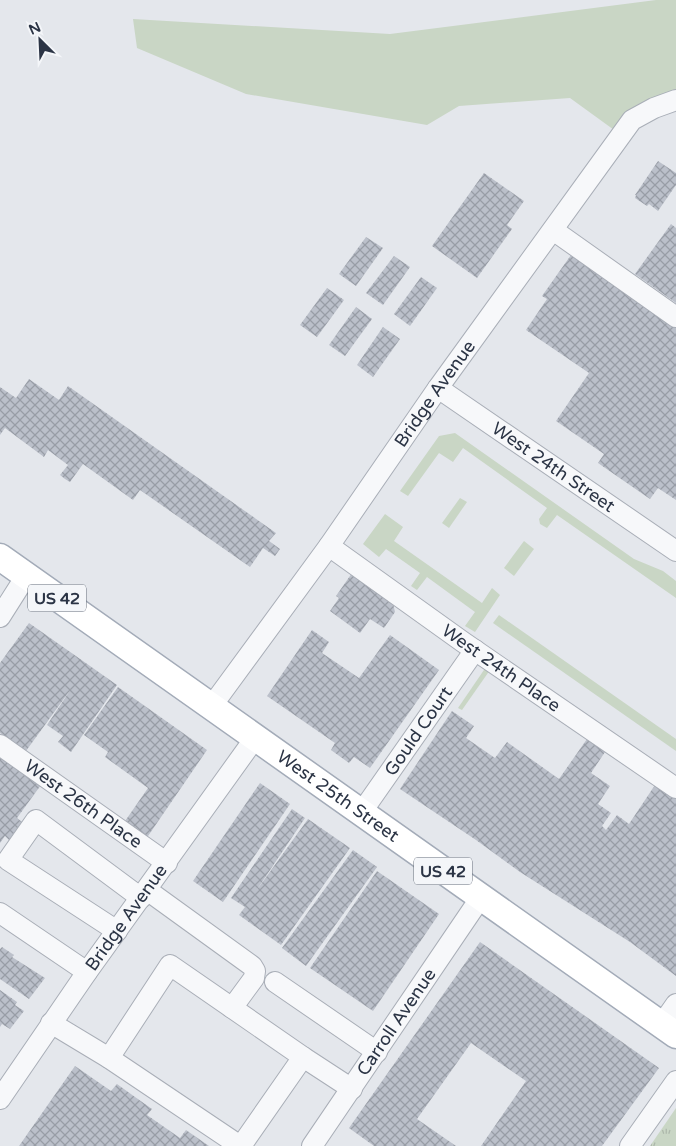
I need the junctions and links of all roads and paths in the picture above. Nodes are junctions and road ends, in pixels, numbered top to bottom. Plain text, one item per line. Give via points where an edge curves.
1 (676, 100) edge
2 (553, 230) junction
3 (676, 317) edge
4 (438, 388) junction
5 (329, 546) junction
6 (672, 548) edge
7 (0, 557) edge
8 (26, 576) junction
9 (0, 617) edge
10 (475, 650) junction
11 (211, 707) junction
12 (256, 738) junction
13 (0, 745) edge
14 (676, 788) edge
15 (362, 813) junction
16 (4, 860) edge
17 (167, 863) junction
18 (144, 894) junction
19 (481, 897) junction
20 (0, 913) edge
21 (117, 931) junction
22 (87, 972) junction
23 (275, 982) dead end
24 (232, 1008) junction
25 (671, 1021) edge
26 (51, 1024) junction
27 (377, 1052) junction
28 (304, 1057) junction
29 (109, 1058) junction
30 (676, 1080) edge
31 (352, 1090) junction
32 (0, 1098) edge
33 (321, 1143) edge
34 (240, 1146) edge
35 (630, 1146) edge

1 - 2 street, Bridge Avenue via 632,120
2 - 3 street
2 - 4 street, Bridge Avenue
4 - 5 street, Bridge Avenue
4 - 6 street, West 24th Street
5 - 10 street, West 24th Place
5 - 11 street, Bridge Avenue
7 - 8 main road, West 25th Street / US 42
8 - 9 street
8 - 11 main road, West 25th Street / US 42
10 - 14 street, West 24th Place
10 - 15 street, Gould Court
11 - 12 main road, West 25th Street / US 42
12 - 15 main road, West 25th Street / US 42
12 - 17 street, Bridge Avenue
13 - 17 street, West 26th Place
15 - 19 main road, West 25th Street / US 42
16 - 18 street via 36,820
16 - 21 street
17 - 18 street, Bridge Avenue
18 - 21 street, Bridge Avenue
18 - 24 street via 252,966 254,978
19 - 25 main road, West 25th Street / US 42
19 - 27 street, Carroll Avenue
20 - 22 street
21 - 22 street, Bridge Avenue
22 - 26 street, Bridge Avenue
23 - 27 street
24 - 28 street
24 - 29 street via 170,965
26 - 29 street
26 - 32 street, Bridge Avenue
27 - 31 street, Carroll Avenue
28 - 31 street
28 - 34 street
29 - 34 street
30 - 35 street
31 - 33 street, Carroll Avenue

